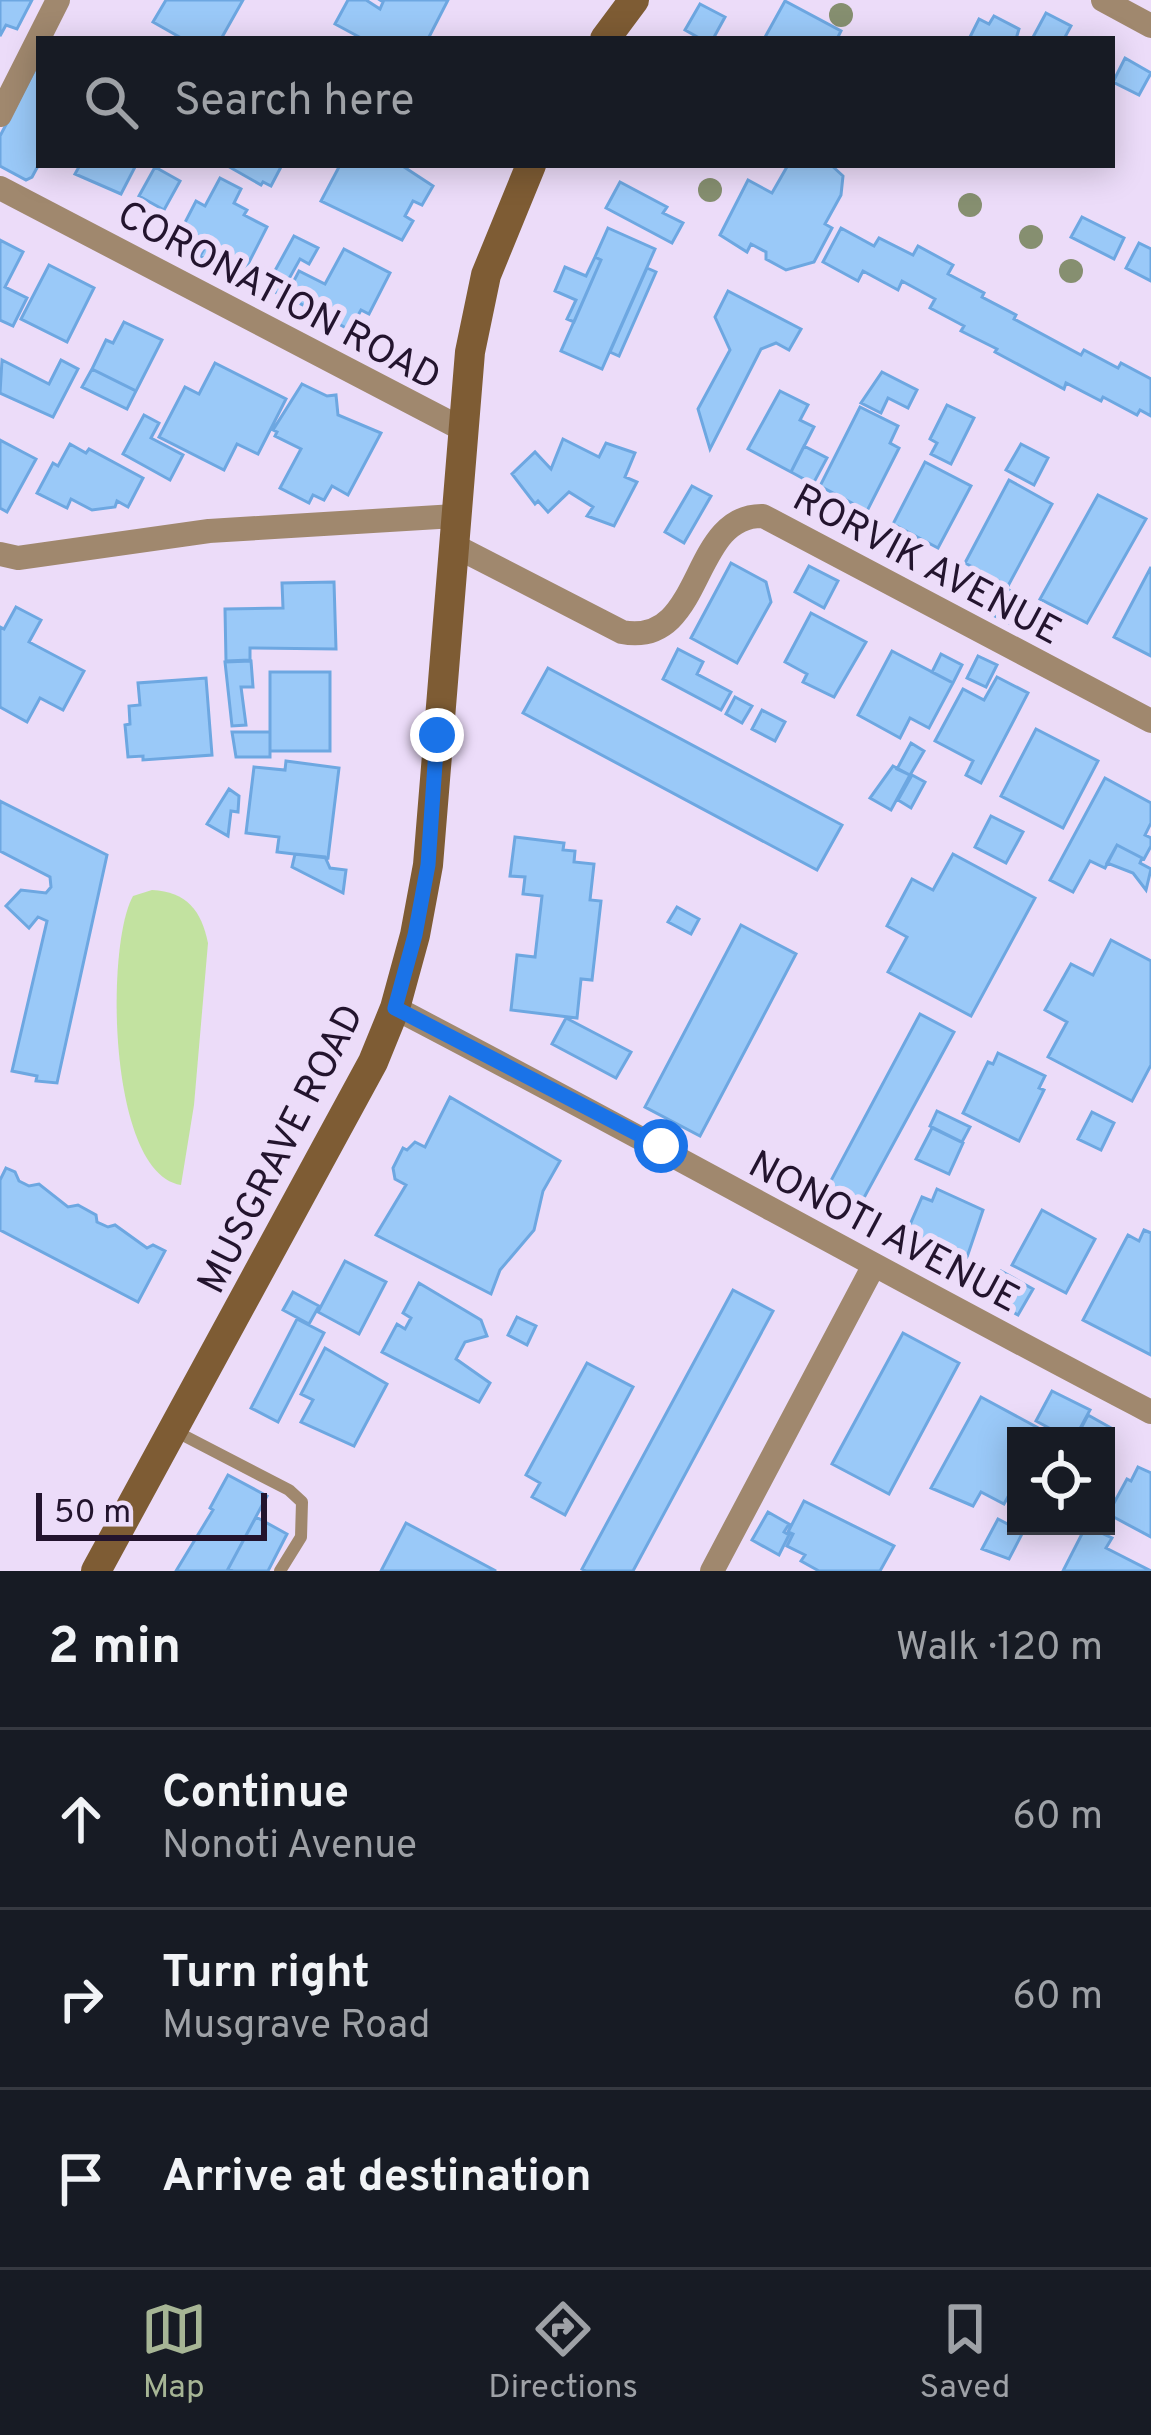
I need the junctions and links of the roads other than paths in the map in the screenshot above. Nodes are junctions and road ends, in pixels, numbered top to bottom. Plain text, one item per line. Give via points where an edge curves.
1 (58, 0) edge
2 (634, 0) edge
3 (1102, 0) edge
4 (1151, 26) edge
5 (40, 36) edge
6 (607, 36) edge
7 (36, 44) edge
8 (0, 116) edge
9 (529, 168) edge
10 (0, 188) edge
11 (464, 430) junction
12 (454, 531) junction
13 (0, 554) edge
14 (1151, 721) edge
15 (395, 1008) junction
16 (873, 1268) junction
17 (1151, 1412) edge
18 (174, 1430) junction
19 (96, 1571) edge
20 (280, 1571) edge
21 (712, 1571) edge

1 - 5 street
2 - 6 street
3 - 4 street
7 - 8 street
9 - 11 street, MUSGRAVE ROAD via 486,275
10 - 11 street, CORONATION ROAD
11 - 12 street, MUSGRAVE ROAD
12 - 13 street via 209,531
12 - 14 street, RORVIK AVENUE via 638,635 676,615 724,530 763,516
12 - 15 street, MUSGRAVE ROAD via 428,865
15 - 16 street, NONOTI AVENUE
15 - 18 street, MUSGRAVE ROAD via 344,1121
16 - 17 street, NONOTI AVENUE
16 - 21 street
18 - 19 street, MUSGRAVE ROAD
18 - 20 lane via 302,1502 301,1537

